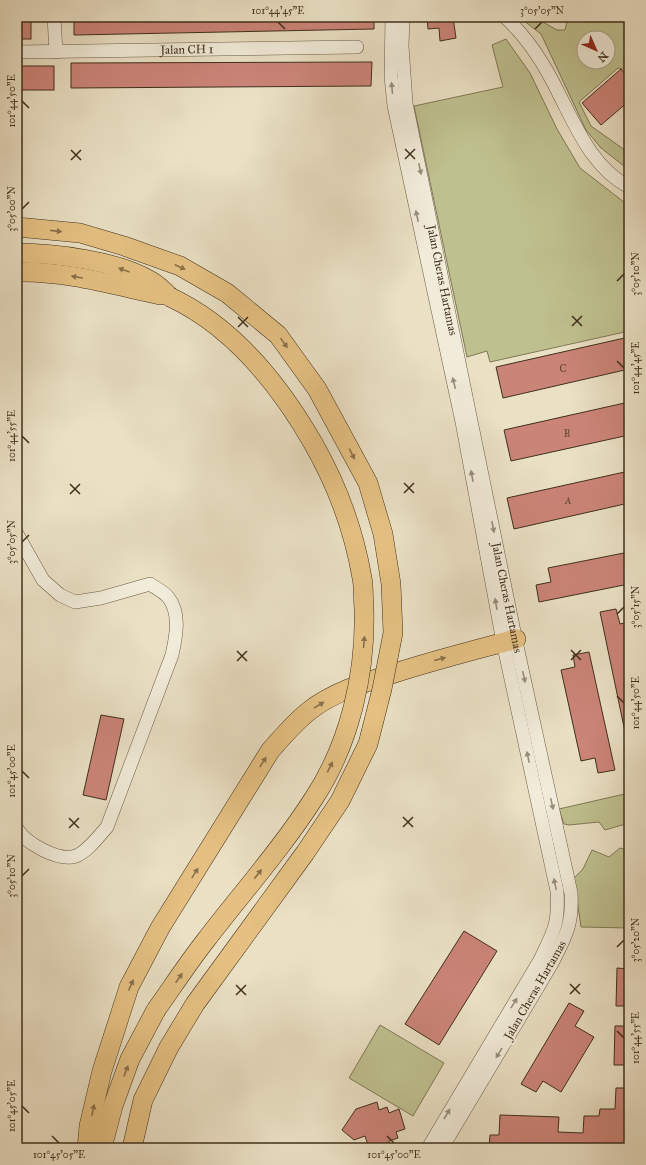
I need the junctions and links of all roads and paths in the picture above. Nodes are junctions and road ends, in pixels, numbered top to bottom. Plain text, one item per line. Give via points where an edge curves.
1 (54, 17) edge
2 (505, 17) edge
3 (401, 18) edge
4 (356, 47) dead end
5 (17, 52) edge
6 (56, 52) junction
7 (629, 187) edge
8 (17, 227) edge
9 (17, 252) edge
10 (17, 272) edge
11 (170, 296) junction
12 (17, 534) edge
13 (509, 640) junction
14 (17, 829) edge
15 (87, 1148) edge
16 (102, 1148) edge
17 (132, 1148) edge
18 (428, 1148) edge
19 (442, 1148) edge

1 - 6 street
2 - 7 street via 524,36 537,55 597,162 616,180
3 - 13 street, Jalan Cheras Hartamas via 397,46 429,242 462,422
4 - 6 street, Jalan CH 1
5 - 6 street, Jalan CH 1
8 -> 17 highway, bridge via 80,234 180,266 227,294 278,335 317,389 368,483 383,534 391,584 393,633 368,744 340,801 195,1004 169,1046 143,1100
11 -> 9 highway via 151,281 94,261
11 -> 10 highway via 79,278 38,272
16 -> 11 highway, bridge via 130,1058 156,1010 204,943 282,844 315,797 335,759 356,700 365,640 362,580 349,524 329,471 301,422 259,365 214,324
12 - 14 street via 43,580 60,595 75,602 101,598 150,584 168,597 174,610 177,632 172,655 107,827 89,847 75,856 59,856 43,851
15 -> 13 highway via 89,1126 102,1071 129,987 160,928 270,750 309,711 336,694 429,662
18 -> 13 street, Jalan Cheras Hartamas via 540,960 556,928 557,891
13 -> 19 street, Jalan Cheras Hartamas via 571,893 570,924 551,965

